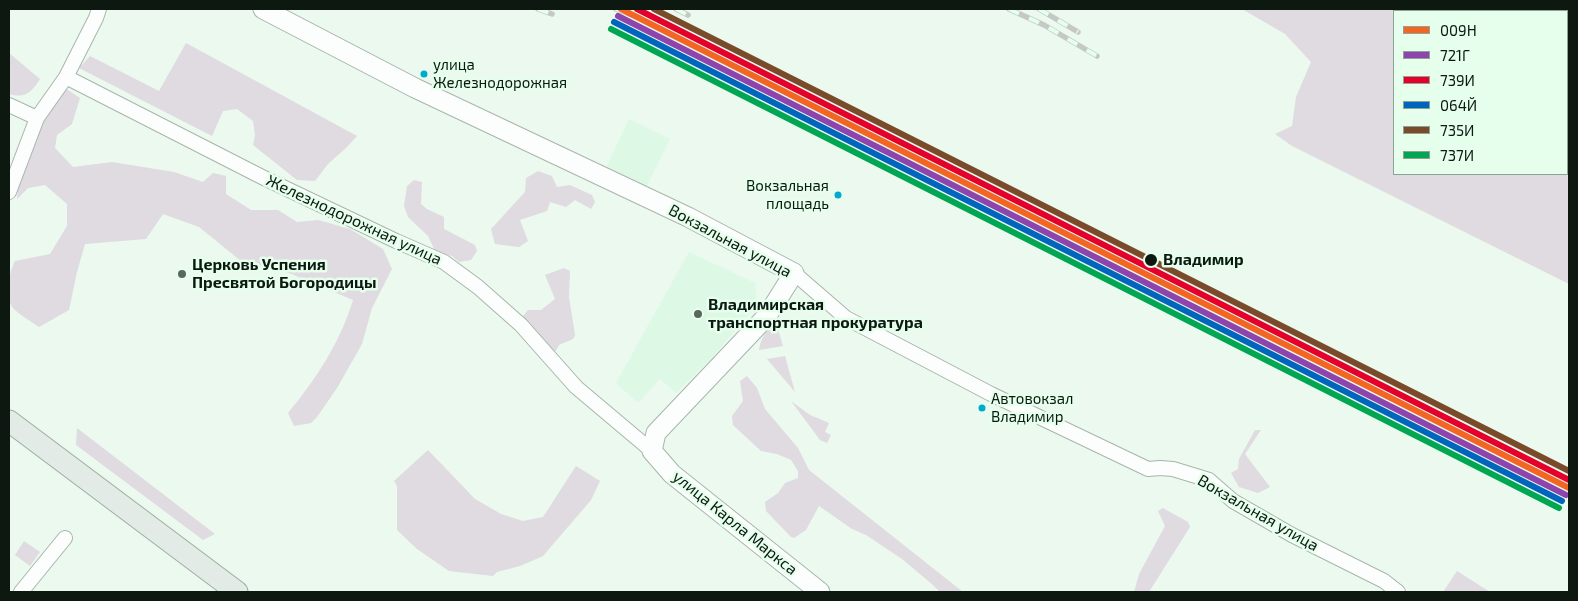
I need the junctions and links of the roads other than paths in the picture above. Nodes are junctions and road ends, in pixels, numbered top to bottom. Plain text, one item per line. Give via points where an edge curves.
1 (99, 9) edge
2 (263, 9) edge
3 (66, 77) junction
4 (9, 105) edge
5 (37, 118) junction
6 (9, 192) edge
7 (794, 273) junction
8 (9, 421) edge
9 (652, 452) junction
10 (65, 538) dead end
11 (21, 592) edge
12 (237, 592) edge
13 (820, 592) edge
14 (1398, 592) edge

1 - 3 street
2 - 7 main road, Вокзальная улица via 415,88 688,217
3 - 5 street
3 - 9 street, Железнодорожная улица via 264,178 444,262 521,325 576,387
4 - 5 street
5 - 6 street
7 - 9 main road via 766,316 656,433
7 - 14 street, Вокзальная улица via 846,318 991,394 1148,469 1173,469 1209,480 1233,501 1384,581
8 - 12 main road
9 - 13 main road, улица Карла Маркса via 672,474
10 - 11 street

